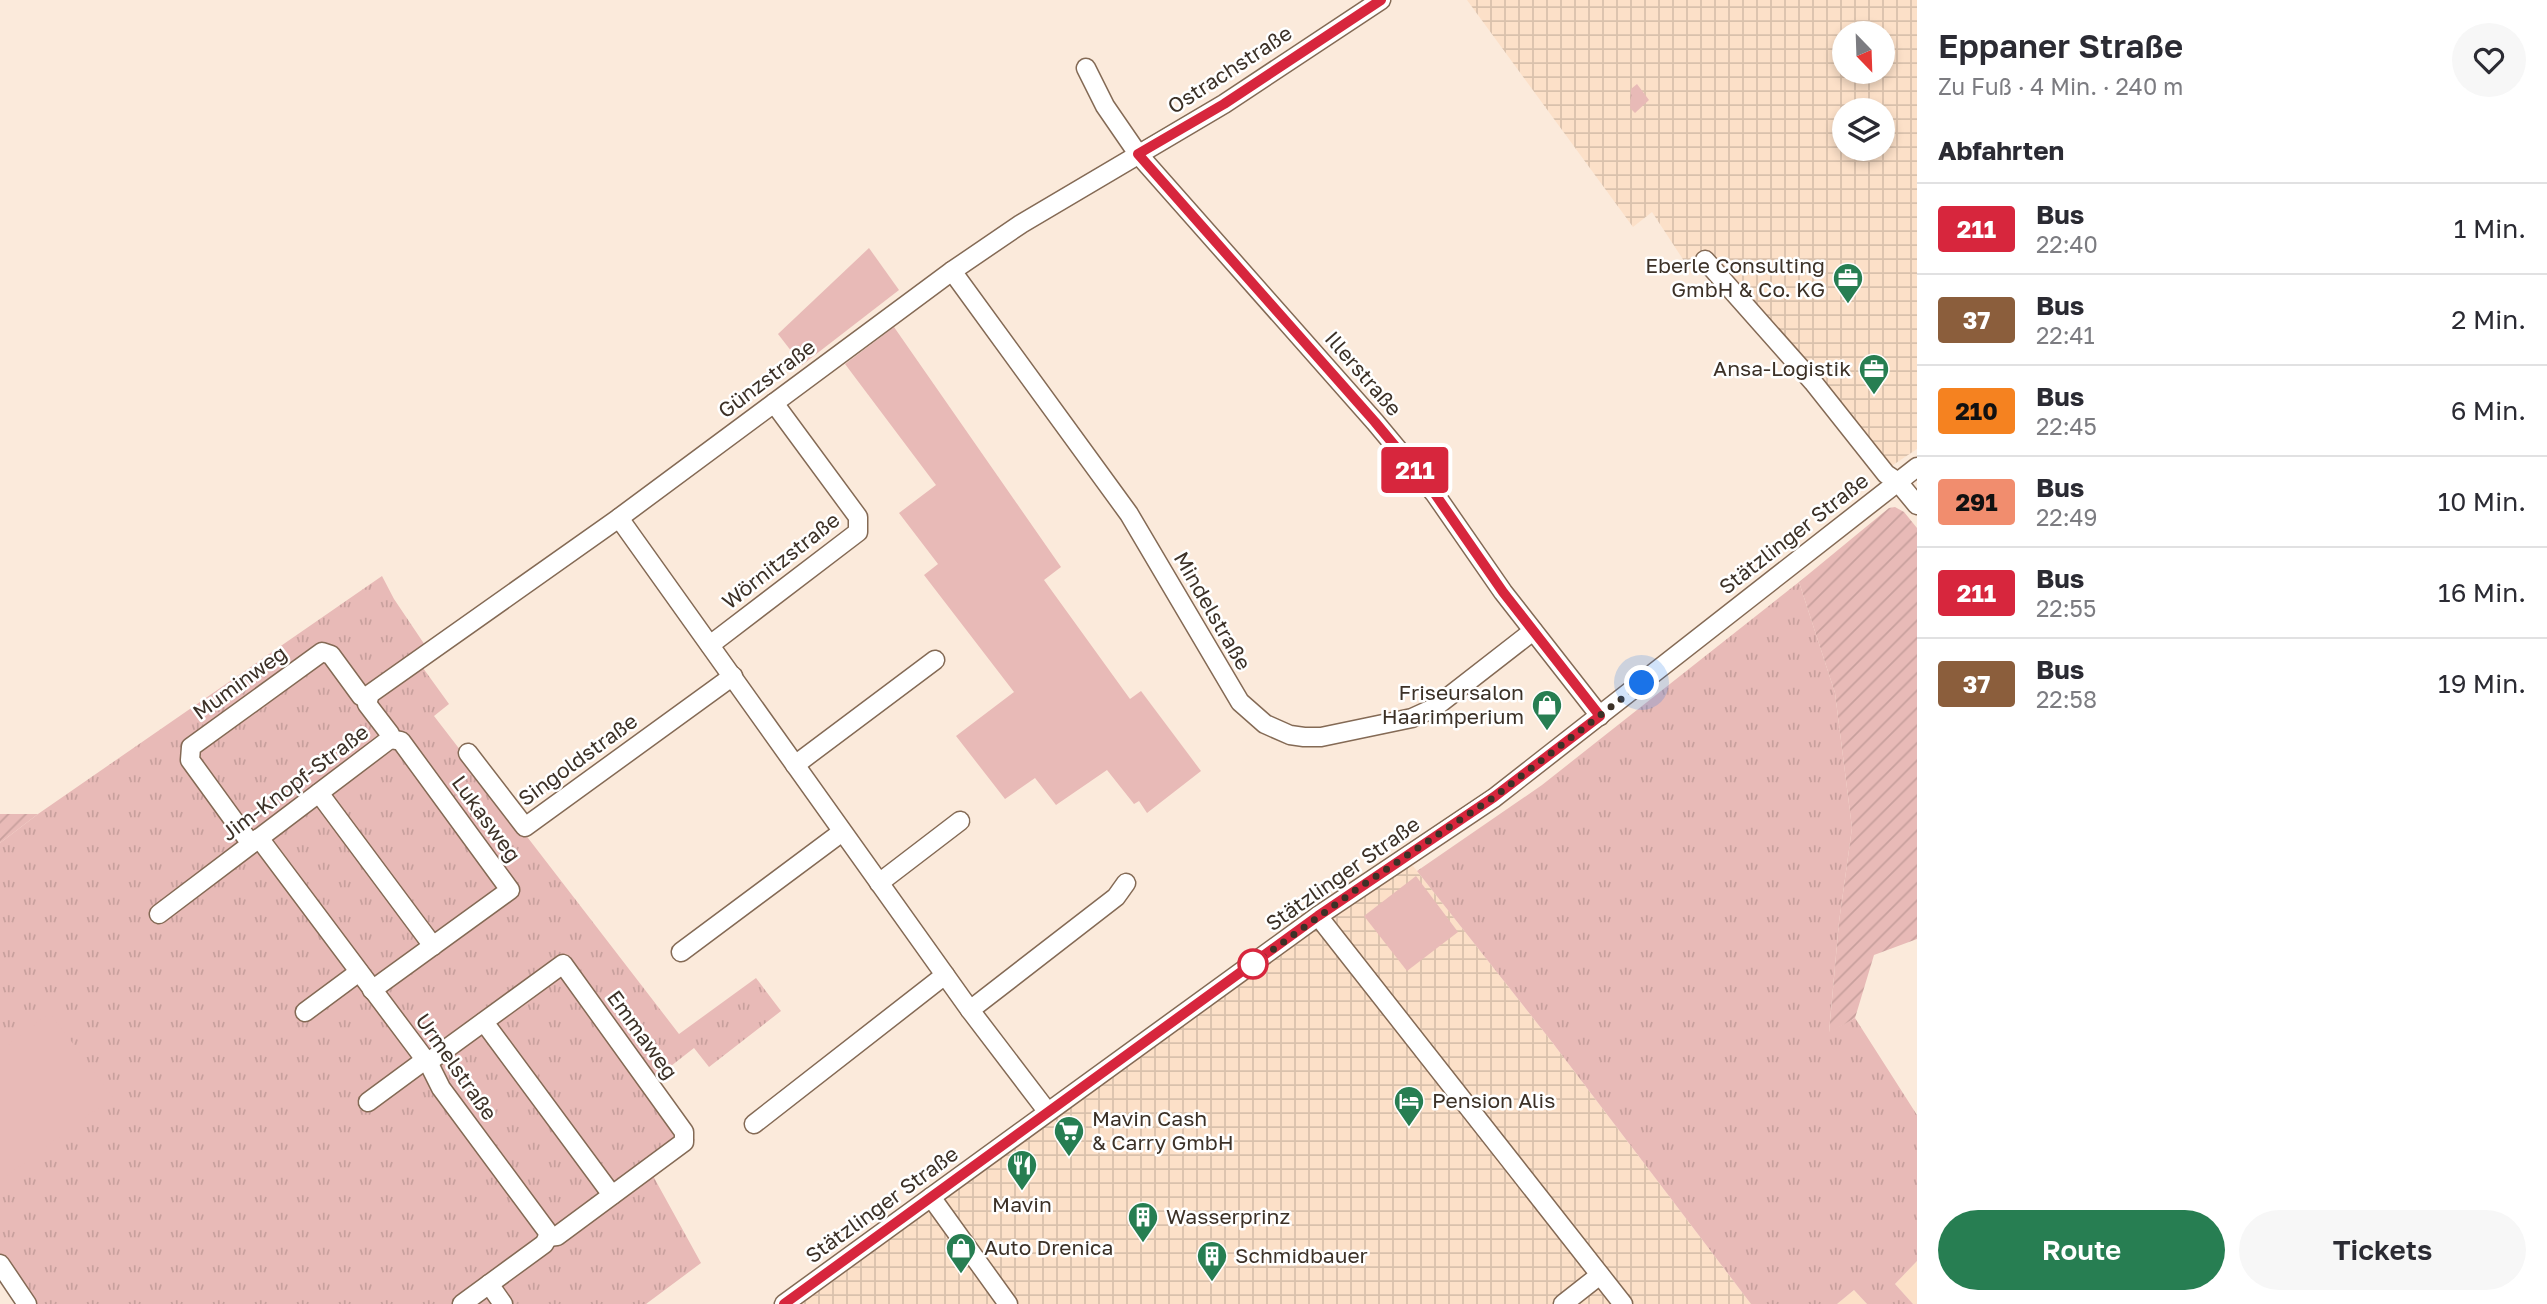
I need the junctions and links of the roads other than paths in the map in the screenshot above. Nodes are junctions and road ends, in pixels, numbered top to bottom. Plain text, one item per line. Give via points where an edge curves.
1 (1381, 0) edge
2 (1086, 68) dead end
3 (1138, 154) junction
4 (1705, 260) dead end
5 (952, 271) junction
6 (774, 403) junction
7 (1917, 467) edge
8 (1898, 482) junction
9 (1917, 505) edge
10 (619, 518) junction
11 (1533, 631) junction
12 (710, 645) junction
13 (429, 651) joint
14 (935, 660) dead end
15 (733, 676) junction
16 (368, 700) junction
17 (1600, 716) junction
18 (390, 739) junction
19 (468, 753) dead end
20 (795, 765) junction
21 (319, 793) junction
22 (960, 821) dead end
23 (842, 832) junction
24 (255, 841) junction
25 (880, 883) junction
26 (1126, 883) dead end
27 (159, 914) dead end
28 (1318, 916) junction
29 (433, 946) junction
30 (681, 951) dead end
31 (359, 972) junction
32 (944, 975) junction
33 (372, 989) junction
34 (970, 1010) junction
35 (305, 1012) dead end
36 (484, 1022) junction
37 (426, 1061) junction
38 (368, 1102) dead end
39 (1047, 1111) junction
40 (754, 1124) dead end
41 (612, 1195) junction
42 (931, 1197) junction
43 (548, 1237) junction
44 (0, 1264) edge
45 (1600, 1275) junction
46 (489, 1284) junction
47 (27, 1304) edge
48 (463, 1304) edge
49 (503, 1304) edge
50 (784, 1304) edge
51 (1008, 1304) edge
52 (1563, 1304) edge
53 (1623, 1304) edge

1 - 3 street, Ostrachstraße via 1224,104
2 - 3 street, Illerstraße
3 - 5 street, Günzstraße
3 - 11 street, Illerstraße via 1435,494
4 - 8 street via 1813,382 1886,474
5 - 6 street, Günzstraße
5 - 11 street, Mindelstraße via 1129,514 1240,702 1265,724 1290,735 1321,737 1412,718 1434,708
6 - 10 street, Günzstraße
6 - 12 street, Wörnitzstraße via 858,517 858,532
7 - 8 street, Stätzlinger Straße
8 - 9 street
8 - 17 street, Stätzlinger Straße
10 - 12 street
10 - 13 street, Günzstraße
11 - 17 street, Illerstraße
12 - 15 street
13 - 16 street, Jim-Knopf-Straße
14 - 20 street
15 - 19 street, Singoldstraße via 524,827
15 - 20 street
16 - 18 street, Jim-Knopf-Straße
16 - 24 street, Muminweg via 331,655 321,652 191,747 190,760
17 - 28 street, Stätzlinger Straße via 1494,797
18 - 21 street, Jim-Knopf-Straße
18 - 29 street, Lukasweg via 401,741 510,890
20 - 23 street
21 - 24 street, Jim-Knopf-Straße
21 - 29 street
22 - 25 street
23 - 25 street
23 - 30 street
24 - 27 street, Jim-Knopf-Straße
24 - 31 street, Urmelstraße
25 - 32 street
26 - 34 street via 1116,897
28 - 39 street, Stätzlinger Straße
28 - 45 street
29 - 33 street, Lukasweg
31 - 33 street, Urmelstraße
31 - 35 street
32 - 34 street
32 - 40 street
33 - 37 street, Urmelstraße
34 - 39 street
36 - 37 street, Emmaweg
36 - 41 street
36 - 41 street, Emmaweg via 563,964 684,1132 684,1142
37 - 38 street, Emmaweg
37 - 43 street, Urmelstraße
39 - 42 street, Stätzlinger Straße
41 - 43 street, Emmaweg via 556,1236
42 - 50 street, Stätzlinger Straße
42 - 51 street
43 - 46 street
44 - 47 street
45 - 52 street
45 - 53 street
46 - 48 street
46 - 49 street

